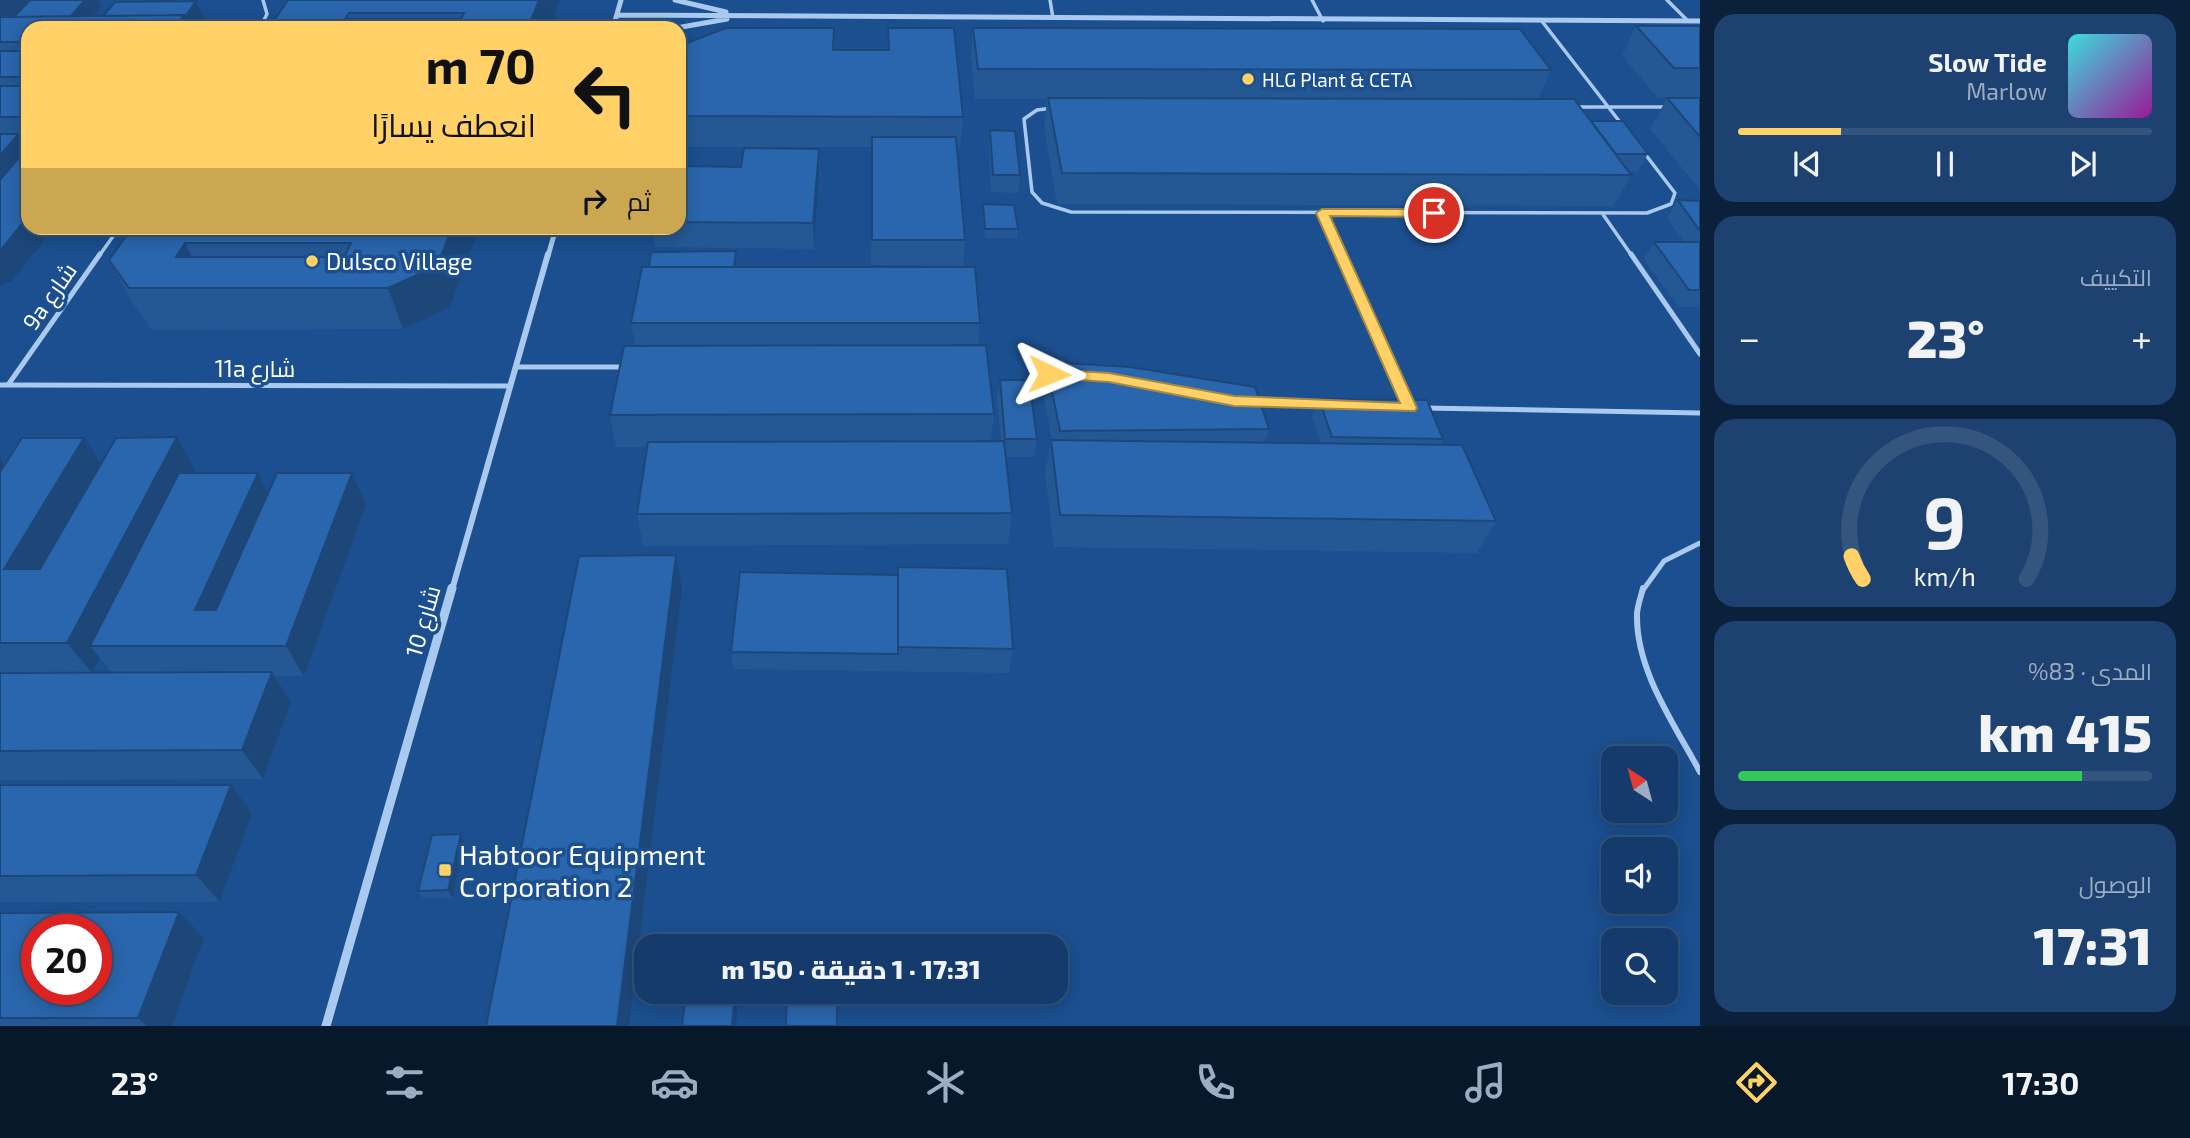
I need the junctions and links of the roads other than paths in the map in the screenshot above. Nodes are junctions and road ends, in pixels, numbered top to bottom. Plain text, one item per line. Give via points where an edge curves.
1 (263, 0) edge
2 (621, 0) edge
3 (676, 0) edge
4 (1050, 0) edge
5 (1312, 0) edge
6 (1667, 0) edge
7 (617, 15) junction
8 (747, 15) junction
9 (1053, 18) junction
10 (1541, 20) junction
11 (264, 21) edge
12 (615, 21) edge
13 (1323, 21) junction
14 (1688, 21) junction
15 (1700, 21) edge
16 (686, 26) edge
17 (1566, 107) edge
18 (1608, 107) junction
19 (1674, 107) edge
20 (1065, 108) edge
21 (1624, 127) edge
22 (1640, 147) edge
23 (1322, 213) junction
24 (1602, 213) junction
25 (114, 235) edge
26 (554, 235) edge
27 (1700, 354) edge
28 (516, 366) junction
29 (634, 367) edge
30 (0, 385) edge
31 (8, 385) junction
32 (510, 386) junction
33 (1244, 402) edge
34 (1331, 405) edge
35 (1397, 408) edge
36 (1410, 408) junction
37 (1700, 413) edge
38 (1700, 543) edge
39 (1700, 772) edge
40 (326, 1026) edge

1 - 11 lane via 267,14
2 - 7 street
3 - 8 street
4 - 9 lane
5 - 13 lane
6 - 14 lane
7 - 8 street
7 - 12 street
8 - 9 street
8 - 16 street
9 - 13 street
10 - 13 street
10 - 14 street
10 - 18 lane
14 - 15 street
17 - 18 lane
18 - 19 lane
18 - 21 lane
20 - 23 lane via 1037,110 1024,119 1032,192 1051,208 1071,212
22 - 24 lane via 1672,187 1674,199 1656,211
23 - 24 lane
23 - 36 lane
24 - 27 lane
25 - 31 lane, 9a شارع
26 - 28 street, شارع 10
28 - 29 lane
28 - 32 street, شارع 10
30 - 31 lane, 11a شارع
31 - 32 lane, 11a شارع
32 - 40 street, شارع 10
33 - 34 lane
35 - 36 lane
36 - 37 lane
38 - 39 lane via 1668,558 1653,572 1642,588 1636,629 1652,679

